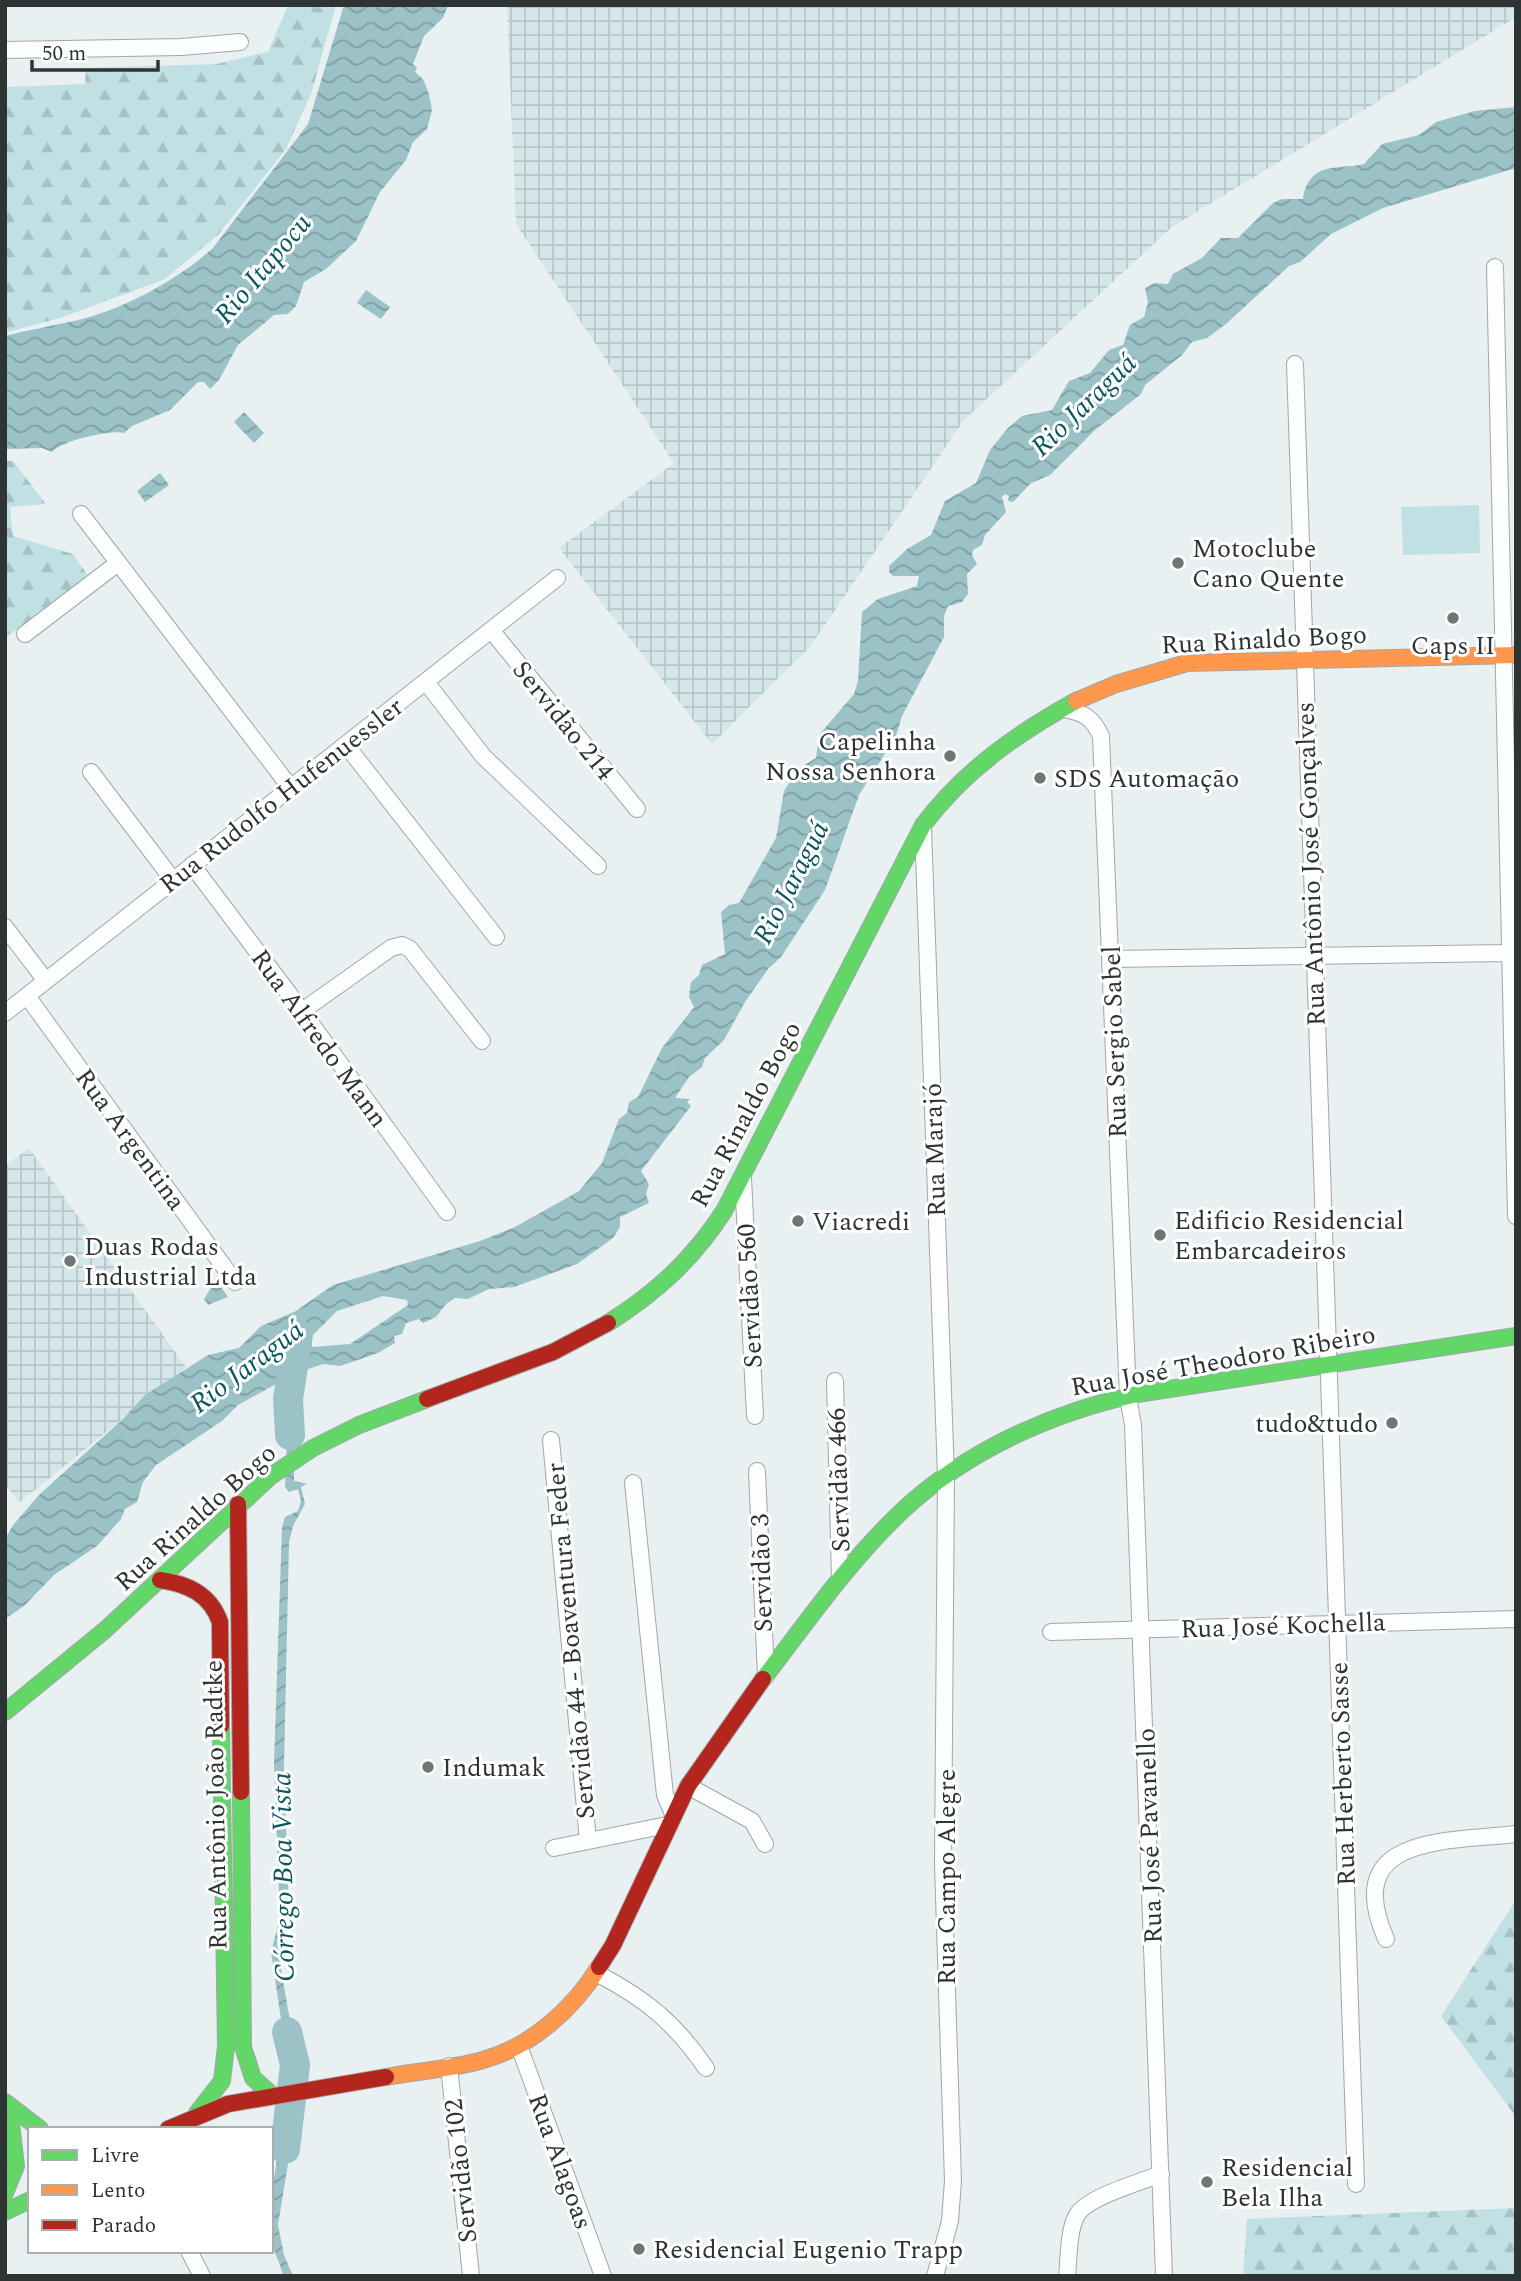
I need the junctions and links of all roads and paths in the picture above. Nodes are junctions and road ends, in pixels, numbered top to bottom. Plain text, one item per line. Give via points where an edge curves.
1 (240, 42) dead end
2 (5, 50) edge
3 (1495, 267) dead end
4 (1295, 364) dead end
5 (81, 514) dead end
6 (118, 563) junction
7 (557, 578) dead end
8 (491, 630) junction
9 (25, 634) dead end
10 (1509, 655) edge
11 (1304, 659) junction
12 (426, 682) junction
13 (1064, 709) junction
14 (345, 745) junction
15 (91, 772) dead end
16 (290, 787) junction
17 (637, 810) dead end
18 (923, 825) junction
19 (192, 865) junction
20 (598, 866) dead end
21 (173, 880) junction
22 (5, 928) edge
23 (496, 937) dead end
24 (1508, 953) junction
25 (1313, 956) junction
26 (1111, 960) junction
27 (46, 981) junction
28 (27, 996) junction
29 (302, 1011) junction
30 (5, 1013) edge
31 (482, 1041) dead end
32 (743, 1175) junction
33 (447, 1212) dead end
34 (1516, 1216) edge
35 (235, 1282) dead end
36 (1516, 1336) edge
37 (1328, 1363) junction
38 (835, 1381) dead end
39 (1128, 1397) junction
40 (755, 1416) dead end
41 (551, 1440) dead end
42 (757, 1471) dead end
43 (946, 1476) junction
44 (633, 1483) dead end
45 (238, 1504) junction
46 (840, 1579) junction
47 (160, 1580) junction
48 (1516, 1619) edge
49 (1336, 1624) junction
50 (1141, 1629) junction
51 (1051, 1632) dead end
52 (765, 1676) junction
53 (5, 1712) edge
54 (688, 1786) junction
55 (670, 1820) junction
56 (1516, 1834) edge
57 (588, 1841) junction
58 (765, 1844) dead end
59 (554, 1848) dead end
60 (1386, 1939) dead end
61 (598, 1974) junction
62 (519, 2046) junction
63 (449, 2066) junction
64 (706, 2068) dead end
65 (276, 2094) junction
66 (5, 2102) edge
67 (196, 2115) junction
68 (8, 2119) edge
69 (37, 2127) edge
70 (172, 2127) edge
71 (28, 2147) edge
72 (1161, 2174) junction
73 (1356, 2184) dead end
74 (5, 2193) edge
75 (28, 2201) edge
76 (5, 2212) edge
77 (190, 2253) edge
78 (202, 2276) edge
79 (471, 2276) edge
80 (603, 2276) edge
81 (935, 2276) edge
82 (1066, 2276) edge
83 (1164, 2276) edge

1 - 2 street
3 - 10 street
4 - 11 street, Rua Antônio José Gonçalves
5 - 6 street
6 - 9 street
6 - 16 street
7 - 8 street, Rua Rudolfo Hufenuessler
8 - 12 street, Rua Rudolfo Hufenuessler
8 - 17 street, Servidão 214
10 - 11 main road, Rua Rinaldo Bogo
10 - 24 street
11 - 13 main road, Rua Rinaldo Bogo via 1154,668
11 - 25 street, Rua Antônio José Gonçalves
12 - 14 street, Rua Rudolfo Hufenuessler
12 - 20 street via 483,756
13 - 18 main road, Rua Rinaldo Bogo via 997,749 955,783
13 - 26 street, Rua Sergio Sabel via 1083,712 1101,736
14 - 16 street, Rua Rudolfo Hufenuessler
14 - 23 street
15 - 21 street
16 - 19 street, Rua Rudolfo Hufenuessler
18 - 32 main road, Rua Rinaldo Bogo
18 - 43 street, Rua Marajó
19 - 21 street, Rua Rudolfo Hufenuessler
19 - 29 street, Rua Alfredo Mann
21 - 27 street, Rua Rudolfo Hufenuessler
22 - 27 street
24 - 25 street
24 - 34 street
25 - 26 street
25 - 37 street, Rua Antônio José Gonçalves
26 - 39 street, Rua Sergio Sabel
27 - 28 street, Rua Rudolfo Hufenuessler
28 - 30 street, Rua Rudolfo Hufenuessler
28 - 35 street, Rua Argentina
29 - 31 street via 391,948 402,945 411,949
29 - 33 street, Rua Alfredo Mann
32 - 40 street, Servidão 560
32 - 45 main road, Rua Rinaldo Bogo via 706,1239 655,1292 625,1313 584,1337 316,1447 273,1473
36 - 37 main road, Rua José Theodoro Ribeiro
37 - 39 main road, Rua José Theodoro Ribeiro
37 - 49 street, Rua Herberto Sasse
38 - 46 street, Servidão 466
39 - 43 main road, Rua José Theodoro Ribeiro via 1052,1419
39 - 50 street, Rua José Pavanello
41 - 57 street, Servidão 44 - Boaventura Feder
42 - 52 street, Servidão 3
43 - 46 main road, Rua José Theodoro Ribeiro via 913,1501
43 - 81 street, Rua Campo Alegre via 943,1864 953,2181 950,2221
44 - 55 street
45 - 47 main road, Rua Rinaldo Bogo
45 - 65 main road, Rua Antônio João Radtke via 243,2047 253,2078
46 - 52 main road, Rua José Theodoro Ribeiro
47 - 53 main road, Rua Rinaldo Bogo via 68,1664
47 - 67 main road, Rua Antônio João Radtke via 192,1587 210,1601 220,1622 226,2046 222,2081
48 - 49 street, Rua José Kochella
49 - 50 street, Rua José Kochella
49 - 73 street, Rua Herberto Sasse
50 - 51 street, Rua José Kochella
50 - 72 street, Rua José Pavanello
52 - 54 main road, Rua José Theodoro Ribeiro
54 - 55 main road, Rua José Theodoro Ribeiro
54 - 58 street via 752,1821
55 - 57 street
55 - 61 main road, Rua José Theodoro Ribeiro
56 - 60 street via 1427,1844 1396,1853 1380,1870 1375,1891
57 - 59 street
61 - 62 main road, Rua José Theodoro Ribeiro via 560,2015
61 - 64 street via 637,1995 687,2040
62 - 63 main road, Rua José Theodoro Ribeiro via 484,2060
62 - 80 street, Rua Alagoas
63 - 65 main road, Rua José Theodoro Ribeiro
63 - 79 street, Servidão 102
65 - 67 main road, Rua José Theodoro Ribeiro
66 - 69 main road
67 - 70 main road, Rua José Theodoro Ribeiro
68 - 71 main road
68 - 74 main road via 16,2166
72 - 82 street via 1085,2207 1076,2216
72 - 83 street, Rua José Pavanello
75 - 76 main road
77 - 78 street

